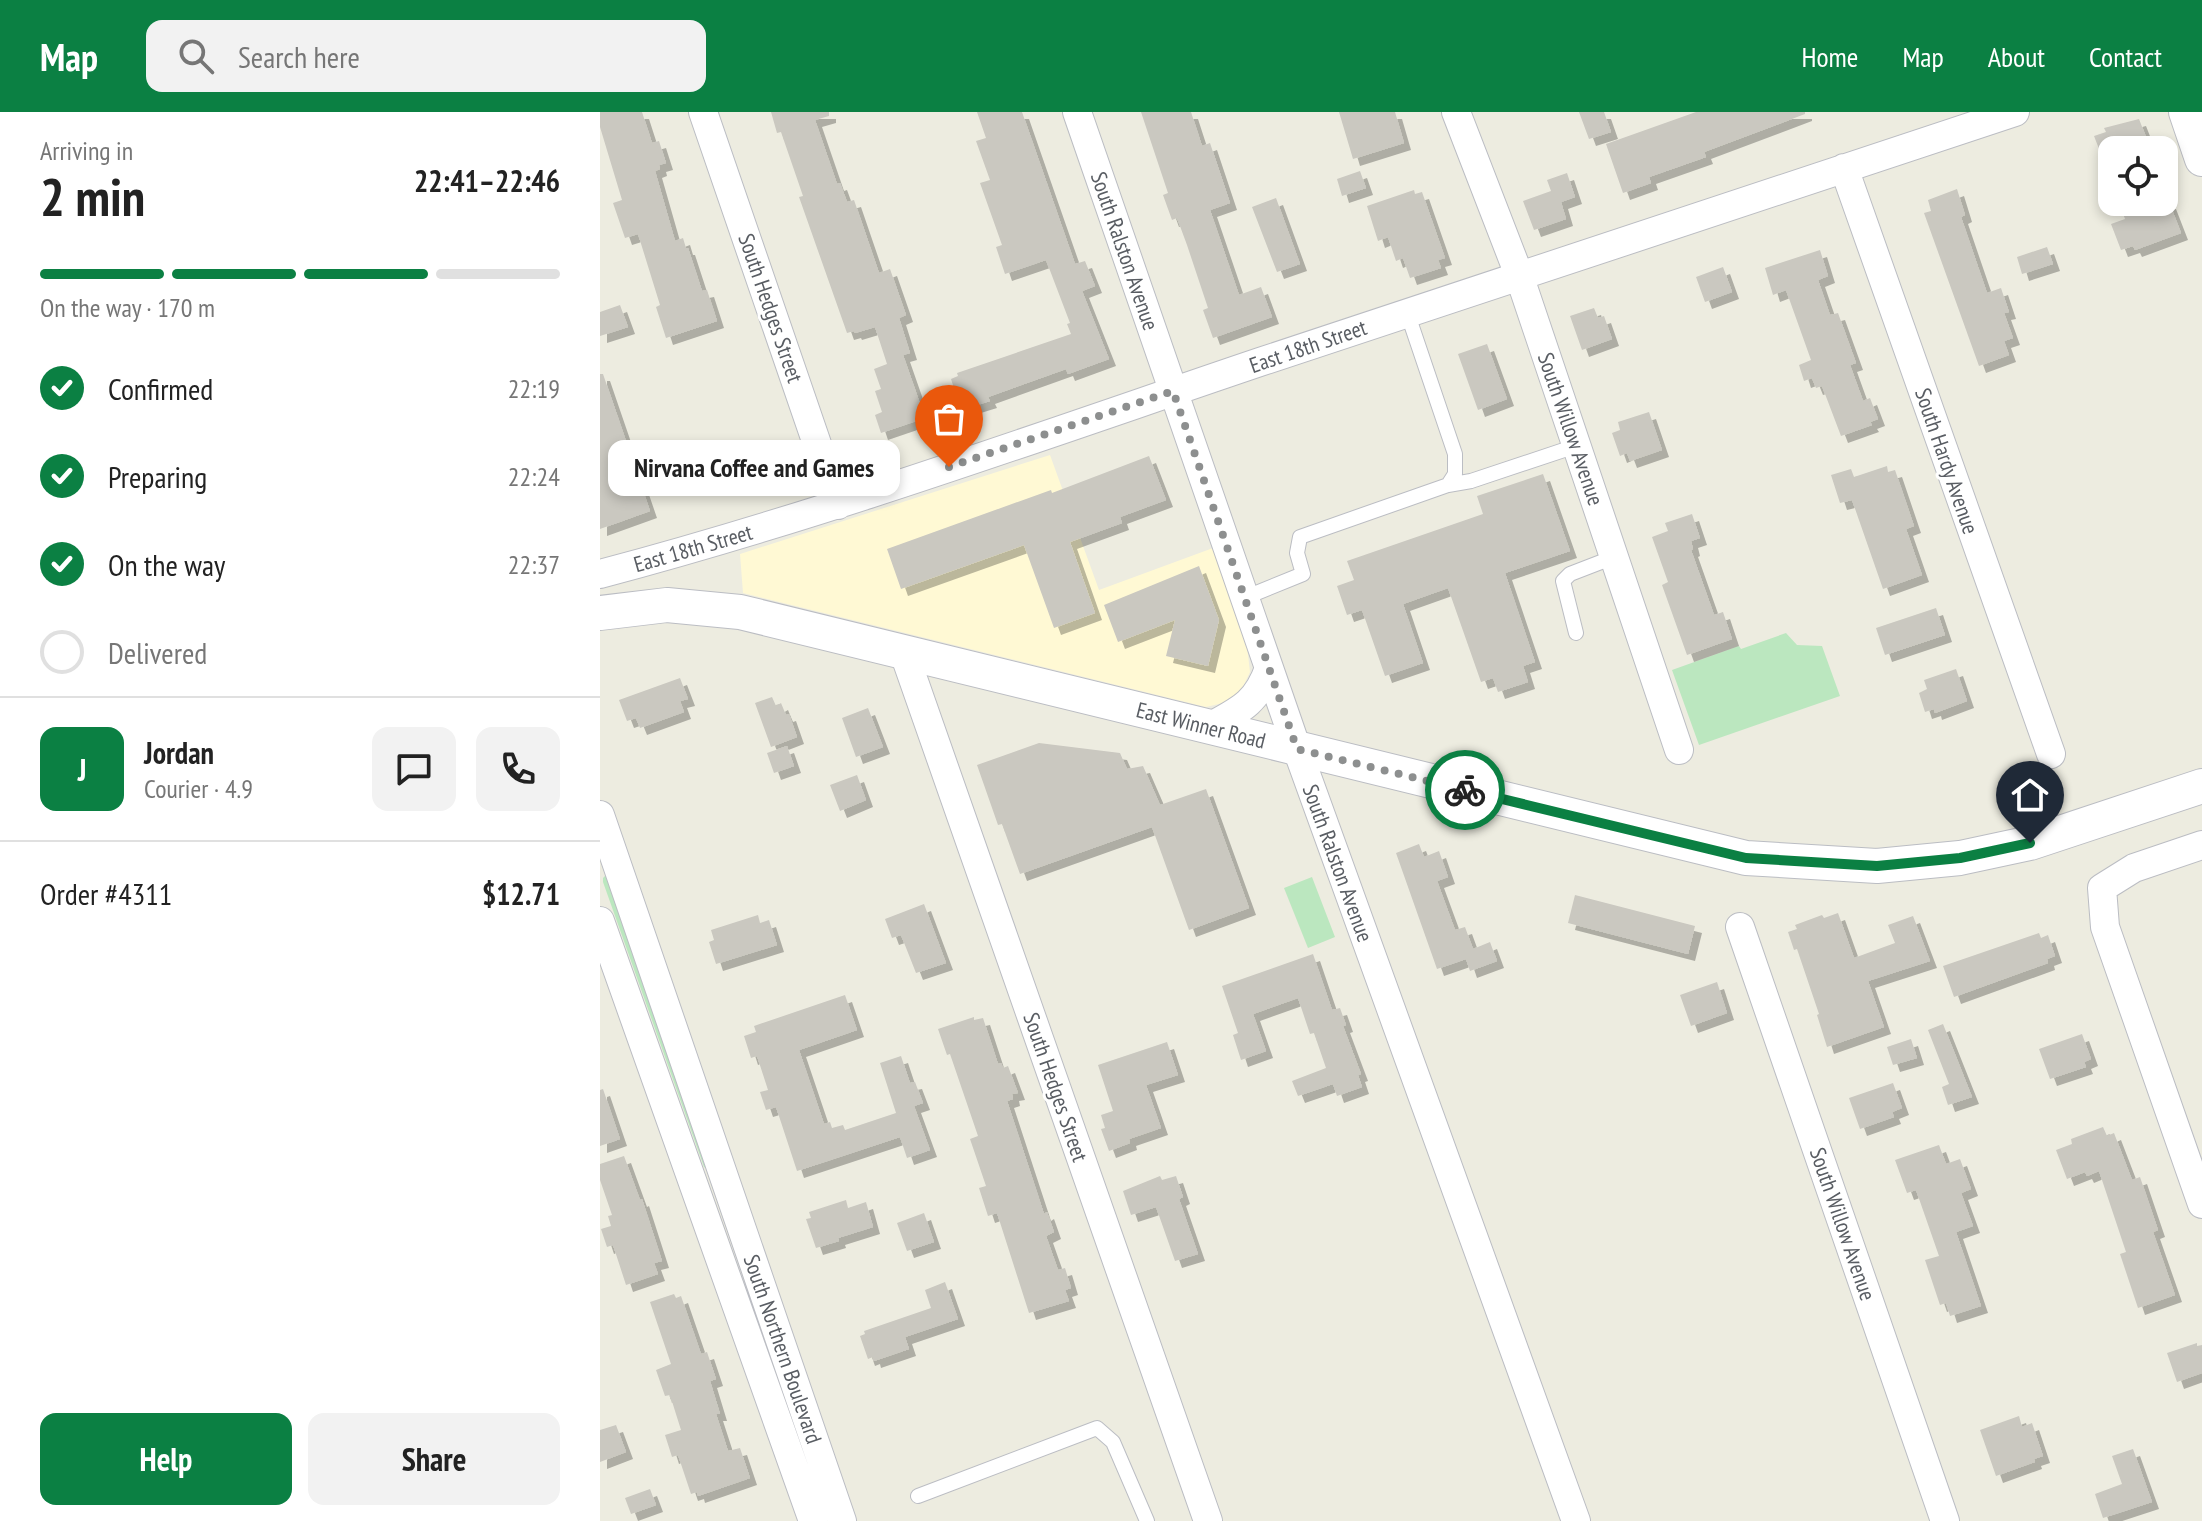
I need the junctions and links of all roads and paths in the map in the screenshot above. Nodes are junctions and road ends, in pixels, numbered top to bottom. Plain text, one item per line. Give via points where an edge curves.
1 (703, 112) edge
2 (1077, 112) edge
3 (1456, 112) edge
4 (2015, 112) edge
5 (2186, 112) edge
6 (2202, 159) edge
7 (1844, 168) junction
8 (1519, 275) junction
9 (1407, 312) junction
10 (1173, 391) junction
11 (1576, 446) junction
12 (1448, 485) junction
13 (838, 505) junction
14 (1614, 557) junction
15 (600, 574) edge
16 (600, 591) edge
17 (1244, 598) junction
18 (667, 605) junction
19 (600, 613) edge
20 (1576, 633) dead end
21 (904, 653) junction
22 (1269, 668) junction
23 (1209, 727) junction
24 (1297, 749) junction
25 (1679, 750) dead end
26 (2051, 754) dead end
27 (2202, 786) edge
28 (600, 815) edge
29 (2202, 845) edge
30 (608, 862) edge
31 (600, 921) edge
32 (1740, 927) dead end
33 (724, 1176) junction
34 (694, 1187) junction
35 (2202, 1204) edge
36 (918, 1496) dead end
37 (813, 1521) edge
38 (842, 1521) edge
39 (1147, 1521) edge
40 (1208, 1521) edge
41 (1576, 1521) edge
42 (1945, 1521) edge

1 - 13 street, South Hedges Street
2 - 10 street, South Ralston Avenue
3 - 8 street, South Willow Avenue
4 - 7 street, East 18th Street
5 - 6 street
7 - 8 street, East 18th Street
7 - 26 street, South Hardy Avenue
8 - 9 street, East 18th Street
8 - 11 street, South Willow Avenue
9 - 10 street, East 18th Street
9 - 12 lane via 1455,454 1455,474
10 - 13 street, East 18th Street
10 - 17 street, South Ralston Avenue
11 - 12 lane
11 - 14 street, South Willow Avenue
12 - 17 lane via 1300,537 1297,553 1303,574
13 - 15 street, East 18th Street
14 - 20 lane via 1563,581
14 - 25 street, South Willow Avenue
16 - 18 street, East Winner Road via 650,596
17 - 22 street, South Ralston Avenue
18 - 19 street, East Winner Road
18 - 21 street, East Winner Road via 740,612
21 - 23 street, East Winner Road
21 - 40 street, South Hedges Street
22 - 23 street via 1262,689 1249,703
22 - 24 street, South Ralston Avenue
23 - 24 street, East Winner Road
24 - 27 street, East Winner Road via 1746,858 1877,866 1960,858 2030,843
24 - 41 street, South Ralston Avenue
28 - 30 street, South Northern Boulevard
29 - 35 street via 2134,868 2102,888 2105,927
30 - 33 street, South Northern Boulevard
31 - 34 street, South Northern Boulevard
32 - 42 street, South Willow Avenue
33 - 34 street
33 - 38 street, South Northern Boulevard
34 - 37 street, South Northern Boulevard
36 - 39 lane via 1097,1428 1113,1442

